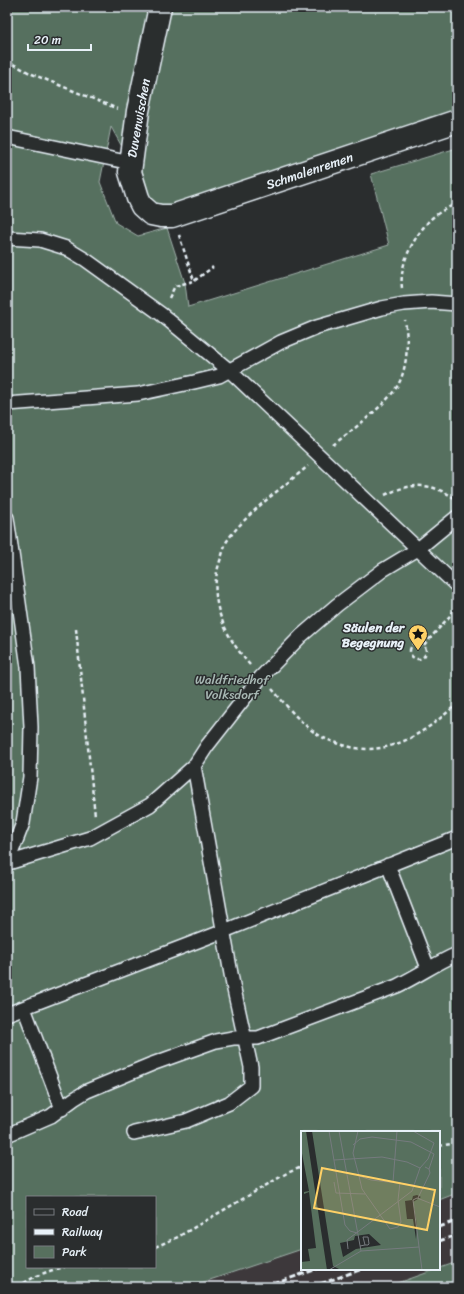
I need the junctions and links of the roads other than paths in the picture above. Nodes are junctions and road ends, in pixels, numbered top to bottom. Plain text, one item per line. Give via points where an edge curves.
1 (160, 7) edge
2 (457, 121) edge
3 (7, 137) edge
4 (131, 163) junction
5 (167, 216) joint
6 (7, 238) edge
7 (457, 304) edge
8 (230, 371) junction
9 (7, 404) edge
10 (457, 517) edge
11 (7, 518) edge
12 (418, 549) junction
13 (457, 586) edge
14 (194, 766) junction
15 (457, 838) edge
16 (8, 864) edge
17 (388, 865) junction
18 (224, 931) junction
19 (457, 954) edge
20 (428, 968) junction
21 (24, 1008) junction
22 (7, 1014) edge
23 (246, 1038) junction
24 (62, 1109) junction
25 (134, 1133) dead end
26 (7, 1135) edge

1 - 4 street, Duvenwischen via 138,111
2 - 5 street, Schmalenremen
3 - 4 lane
4 - 5 street, Duvenwischen via 130,172 142,206 151,214
6 - 8 lane via 40,240 66,248 161,314
7 - 8 lane via 432,302 382,308 318,327 280,342
8 - 9 lane via 213,378 138,394
8 - 12 lane
10 - 12 lane
11 - 16 lane via 28,667 31,727 30,777 23,823
12 - 13 lane
12 - 14 lane via 383,570 301,636 261,677
14 - 16 lane via 150,806 97,835
14 - 18 lane
15 - 17 lane
17 - 18 lane
17 - 20 lane
18 - 21 lane
18 - 23 lane via 233,985
19 - 20 lane
20 - 23 lane via 397,986 258,1038
21 - 22 lane
21 - 24 lane
23 - 24 lane via 216,1041 152,1064 87,1091
23 - 25 lane via 251,1086 228,1103 186,1121
24 - 26 lane via 52,1116

